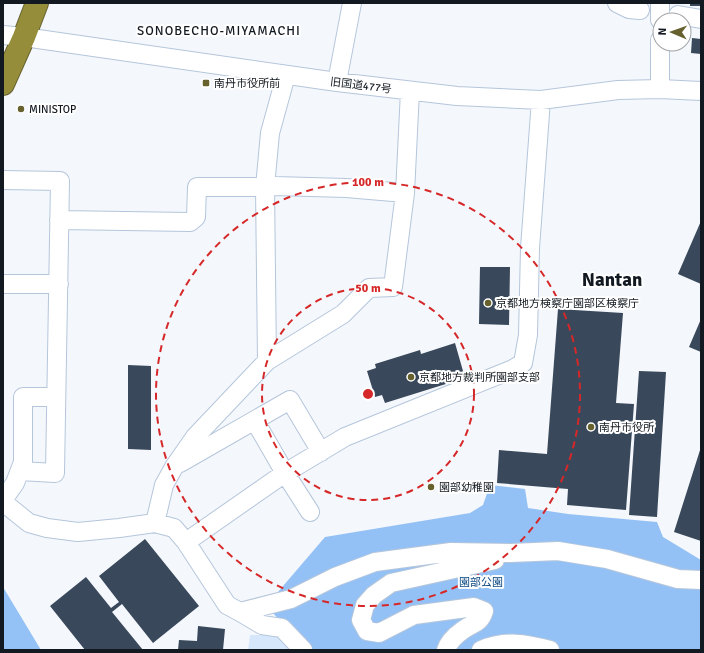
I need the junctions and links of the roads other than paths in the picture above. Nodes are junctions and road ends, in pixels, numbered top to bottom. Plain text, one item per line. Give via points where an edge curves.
1 (36, 3) edge
2 (352, 3) edge
3 (617, 3) edge
4 (640, 10) dead end
5 (13, 36) edge
6 (660, 52) edge
7 (286, 75) junction
8 (336, 82) junction
9 (3, 84) edge
10 (660, 89) junction
11 (410, 91) junction
12 (701, 91) edge
13 (541, 100) junction
14 (3, 180) edge
15 (266, 187) junction
16 (405, 193) junction
17 (59, 220) junction
18 (3, 284) edge
19 (59, 284) junction
20 (268, 361) junction
21 (56, 397) junction
22 (255, 421) junction
23 (321, 452) junction
24 (174, 467) junction
25 (20, 471) junction
26 (285, 473) junction
27 (3, 501) edge
28 (310, 512) dead end
29 (155, 523) junction
30 (186, 542) junction
31 (511, 553) junction
32 (701, 580) edge
33 (240, 612) junction
34 (303, 650) edge
35 (446, 650) edge
36 (481, 650) edge
37 (550, 650) edge

1 - 5 highway
2 - 8 street
3 - 4 street via 629,9
5 - 7 street, 旧国道477号
5 - 9 highway
6 - 10 street
7 - 8 street, 旧国道477号
7 - 15 street via 270,133
8 - 11 street, 旧国道477号
10 - 12 street, 旧国道477号
10 - 13 street, 旧国道477号 via 618,90
11 - 13 street, 旧国道477号
11 - 16 street
13 - 23 street via 530,248 528,335 523,363 345,437
14 - 17 street via 60,181
15 - 16 street via 346,188
15 - 17 street via 197,187 196,217 190,222
15 - 20 street
16 - 20 street via 394,287 369,288 343,314
17 - 19 street
18 - 19 street
19 - 21 street
20 - 24 street via 195,437
21 - 25 street via 23,397 23,462
21 - 25 street via 55,472
22 - 23 street via 290,400
22 - 24 street
22 - 26 street
23 - 26 street
24 - 29 street via 164,485
25 - 27 street
26 - 28 street
26 - 30 street
27 - 29 street via 28,523 47,528 78,532
29 - 30 street via 174,528
30 - 33 street via 227,605
31 - 32 street via 558,551 607,559 678,579
31 - 33 street via 451,552 375,562 335,577 291,599
31 - 35 street via 494,560 391,583 365,605 361,620 367,631 379,633 414,615 474,607 484,611 482,618 463,630 447,645
33 - 34 street via 262,625 282,628
36 - 37 street via 494,645 526,644

